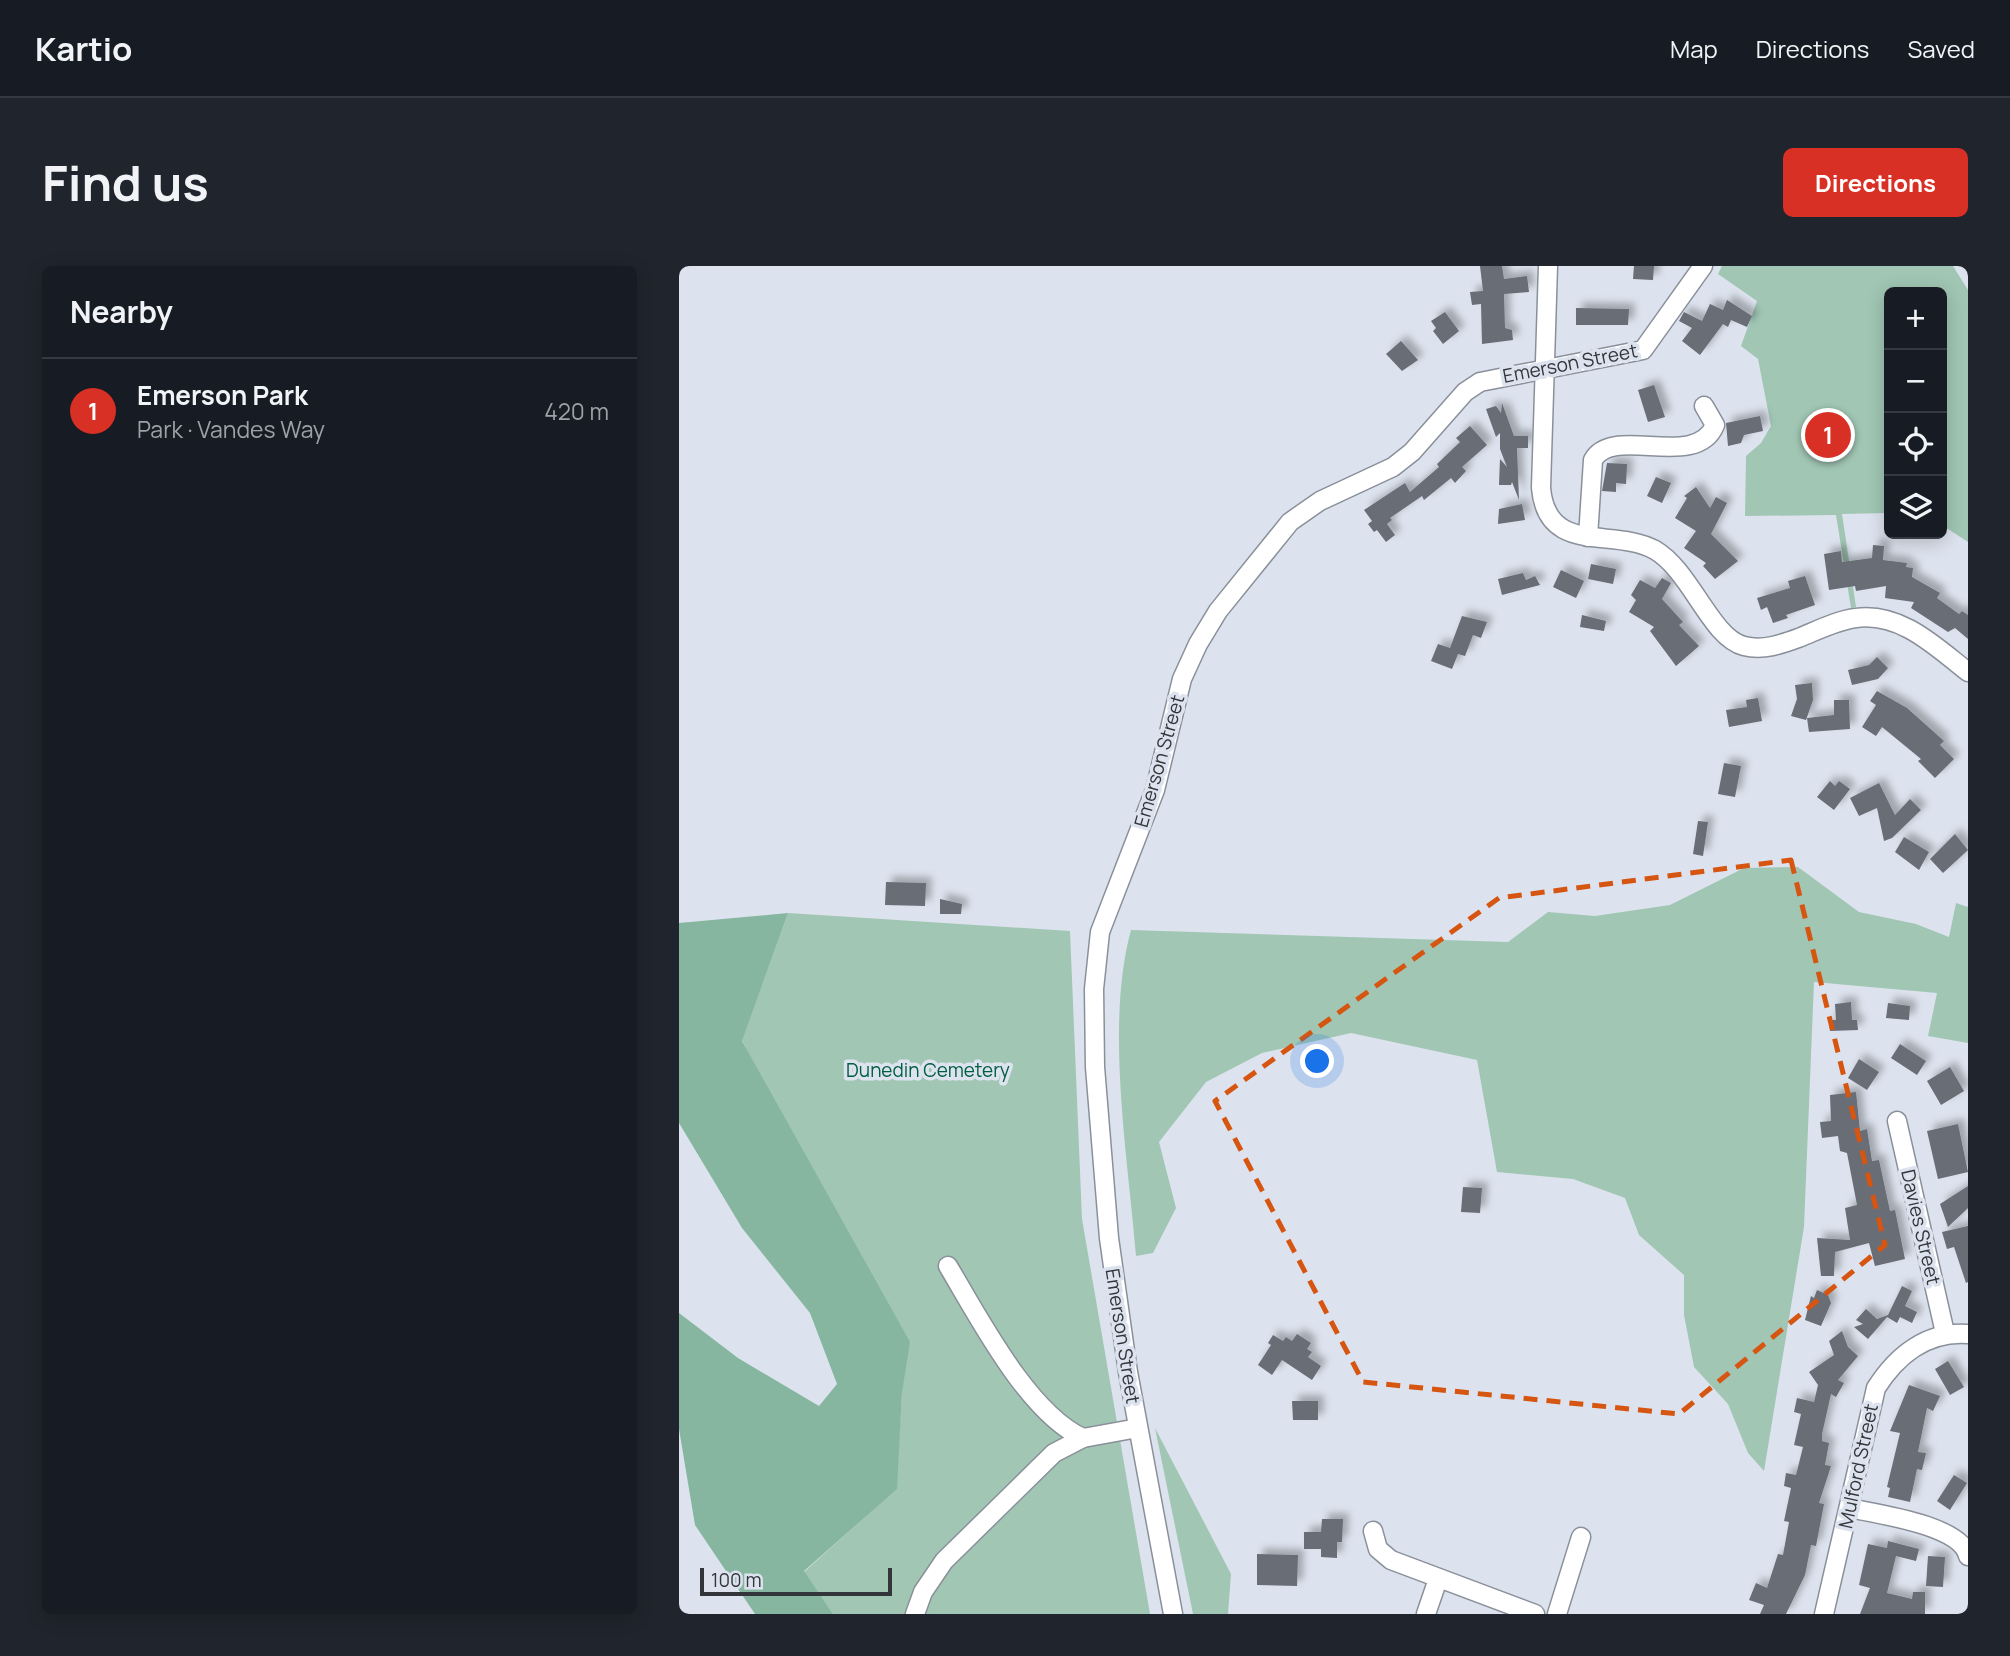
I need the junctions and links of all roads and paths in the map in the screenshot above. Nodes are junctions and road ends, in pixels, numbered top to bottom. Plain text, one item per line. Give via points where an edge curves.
1 (1548, 266) edge
2 (1703, 266) edge
3 (1545, 369) junction
4 (1704, 406) dead end
5 (1588, 537) junction
6 (1968, 672) edge
7 (1898, 1121) dead end
8 (948, 1266) dead end
9 (1945, 1333) junction
10 (1968, 1334) edge
11 (1137, 1428) junction
12 (1083, 1438) junction
13 (1849, 1508) junction
14 (1373, 1531) dead end
15 (1581, 1536) dead end
16 (1968, 1556) edge
17 (1438, 1579) junction
18 (915, 1614) edge
19 (1173, 1614) edge
20 (1426, 1614) edge
21 (1535, 1614) edge
22 (1557, 1614) edge
23 (1823, 1614) edge

1 - 3 street
2 - 3 street, Emerson Street via 1643,350
3 - 5 street via 1542,502 1555,524
3 - 11 street, Emerson Street via 1490,378 1471,387 1393,467 1320,501 1290,522 1218,611 1182,679 1155,790 1105,914 1095,971 1099,1141
4 - 5 street via 1715,425 1699,440 1680,447 1612,446 1600,450 1593,460
5 - 6 street via 1626,539 1657,551 1688,581 1726,636 1739,645 1769,648 1855,618 1875,617 1908,628
7 - 9 street, Davies Street
8 - 12 street via 1024,1387 1069,1432
9 - 10 street, Mulford Street
9 - 13 street, Mulford Street via 1895,1362 1876,1388
11 - 12 street
11 - 19 street, Emerson Street
12 - 18 street via 1053,1453 944,1561 923,1592
13 - 16 street via 1930,1527 1958,1541
13 - 23 street, Mulford Street
14 - 17 street via 1383,1555
15 - 22 street
17 - 20 street
17 - 21 street

